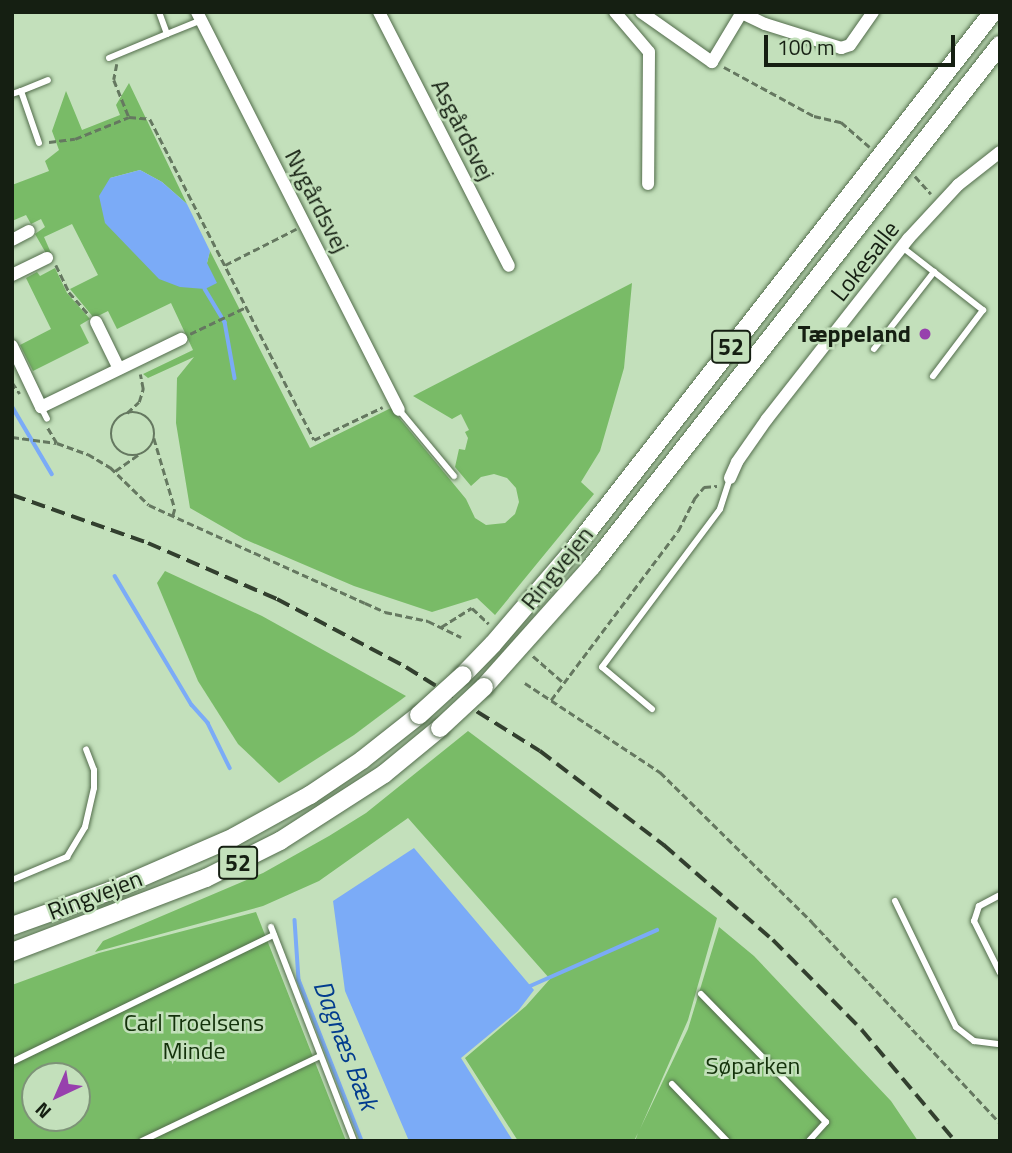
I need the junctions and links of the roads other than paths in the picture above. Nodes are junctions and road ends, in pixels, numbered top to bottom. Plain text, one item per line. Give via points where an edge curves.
1 (159, 12) edge
2 (379, 12) edge
3 (615, 12) edge
4 (641, 12) edge
5 (873, 12) edge
6 (993, 12) edge
7 (742, 13) edge
8 (199, 16) edge
9 (167, 34) junction
10 (1000, 45) edge
11 (109, 58) dead end
12 (48, 80) dead end
13 (21, 91) junction
14 (12, 94) edge
15 (39, 143) road end
16 (1000, 152) edge
17 (648, 184) dead end
18 (29, 232) dead end
19 (12, 240) edge
20 (902, 247) junction
21 (47, 258) road end
22 (509, 266) dead end
23 (934, 272) junction
24 (12, 275) edge
25 (96, 322) road end
26 (181, 338) road end
27 (12, 346) edge
28 (874, 349) dead end
29 (118, 369) junction
30 (933, 376) dead end
31 (397, 406) joint
32 (454, 477) dead end
33 (729, 481) joint
34 (652, 709) dead end
35 (86, 749) dead end
36 (12, 880) edge
37 (1000, 895) edge
38 (895, 901) dead end
39 (12, 926) edge
40 (271, 927) dead end
41 (274, 935) junction
42 (12, 952) edge
43 (1000, 973) edge
44 (701, 994) dead end
45 (1000, 1044) edge
46 (320, 1056) junction
47 (12, 1062) edge
48 (671, 1084) dead end
49 (814, 1135) junction
50 (142, 1141) edge
51 (354, 1141) edge
52 (727, 1141) edge
53 (809, 1141) edge
54 (820, 1141) edge

1 - 9 lane
2 - 22 street, Asgårdsvej
3 - 17 street via 649,52
4 - 7 street via 712,61
5 - 7 street via 850,46 841,48
6 - 39 main road, Ringvejen / 52, bridge via 571,553 463,675 362,760 234,838 158,872
8 - 9 lane
8 - 31 street, Nygårdsvej
9 - 11 lane
10 - 42 main road, Ringvejen / 52, bridge via 592,566 484,687 440,728 384,774 270,846 159,898
12 - 13 lane
13 - 14 lane
13 - 15 lane
16 - 20 street, Lokesalle via 941,202
18 - 19 street
20 - 23 lane
20 - 33 street, Lokesalle via 767,419
21 - 24 street
23 - 28 lane
23 - 30 lane via 983,310
25 - 29 street
26 - 29 street
27 - 29 street via 44,413
31 - 32 lane
33 - 34 lane via 720,509 602,667
35 - 36 lane via 94,770 94,789 85,827 67,857
37 - 43 lane via 979,906 974,921
38 - 45 lane via 956,1027 974,1041
40 - 41 lane
41 - 46 lane
41 - 47 lane
44 - 49 lane via 826,1122
46 - 50 lane
46 - 51 lane
48 - 52 lane
49 - 53 lane
49 - 54 lane

